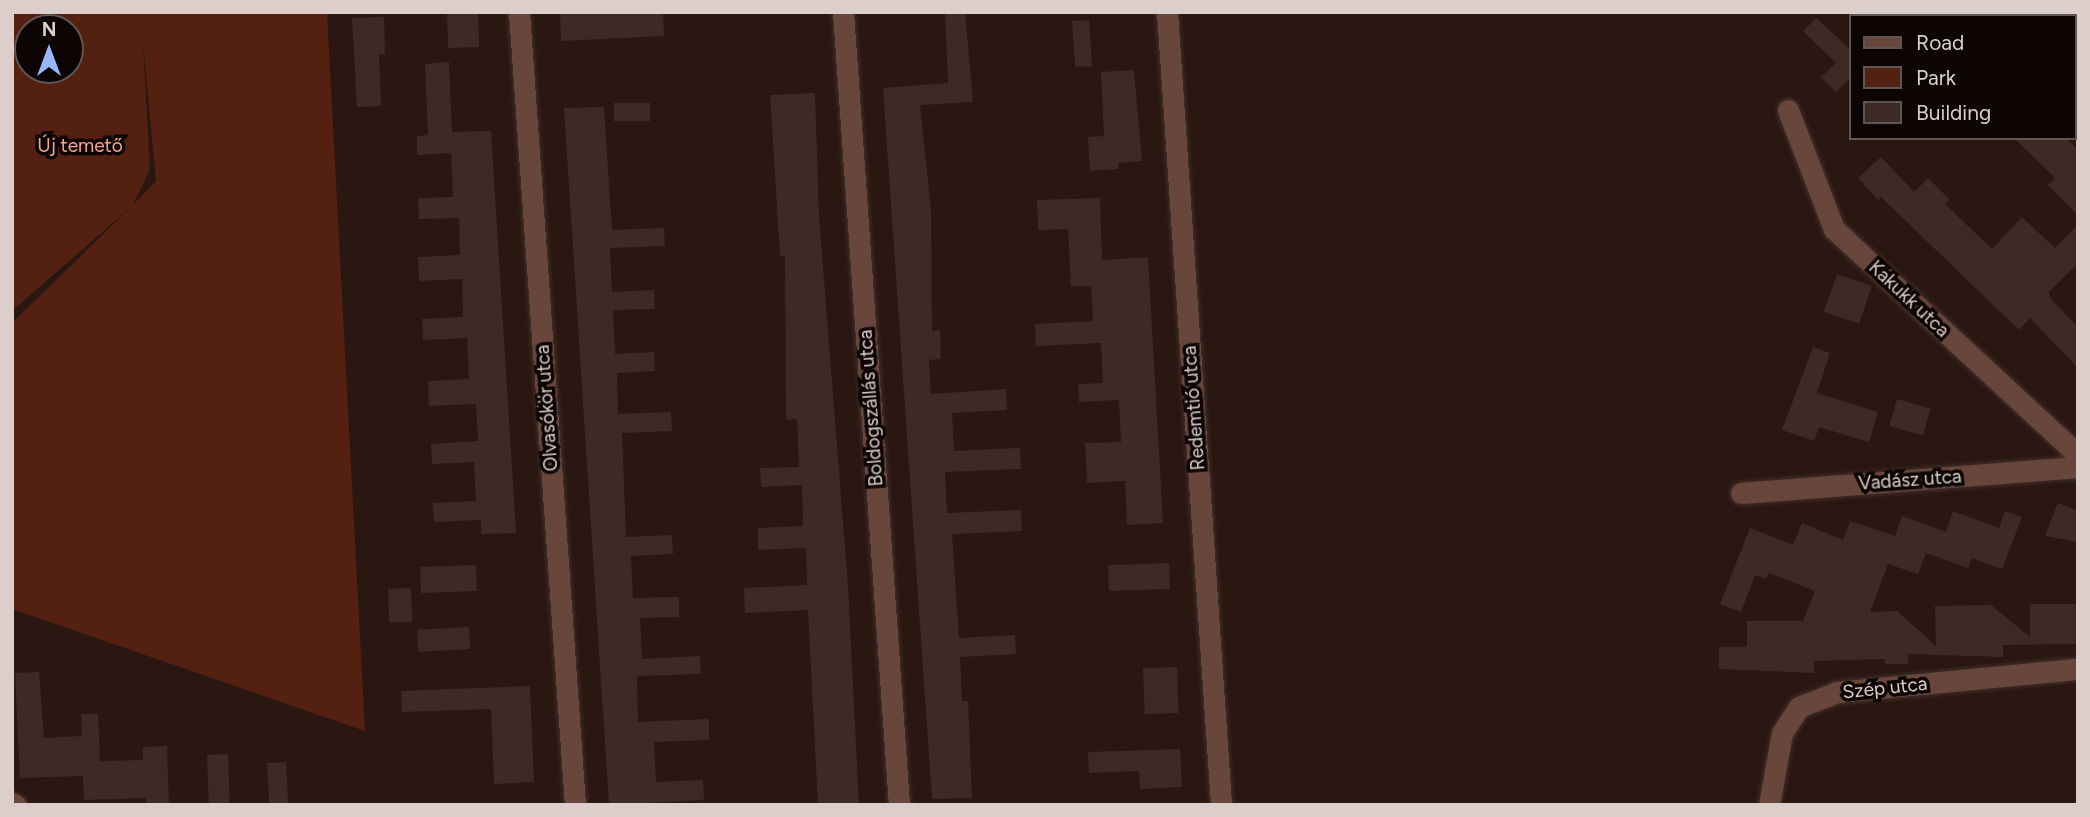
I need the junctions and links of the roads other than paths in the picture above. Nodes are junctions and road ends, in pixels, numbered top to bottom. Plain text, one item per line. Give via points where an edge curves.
1 (519, 12) edge
2 (843, 12) edge
3 (1167, 12) edge
4 (1788, 110) dead end
5 (2078, 455) edge
6 (2078, 467) edge
7 (1741, 493) dead end
8 (2078, 669) edge
9 (575, 805) edge
10 (899, 805) edge
11 (1221, 805) edge
12 (1769, 805) edge

1 - 9 street, Olvasókör utca
2 - 10 street, Boldogszállás utca
3 - 11 street, Redemtió utca
4 - 5 street, Kakukk utca via 1834,229
6 - 7 street, Vadász utca
8 - 12 street, Szép utca via 1837,692 1799,707 1782,733

